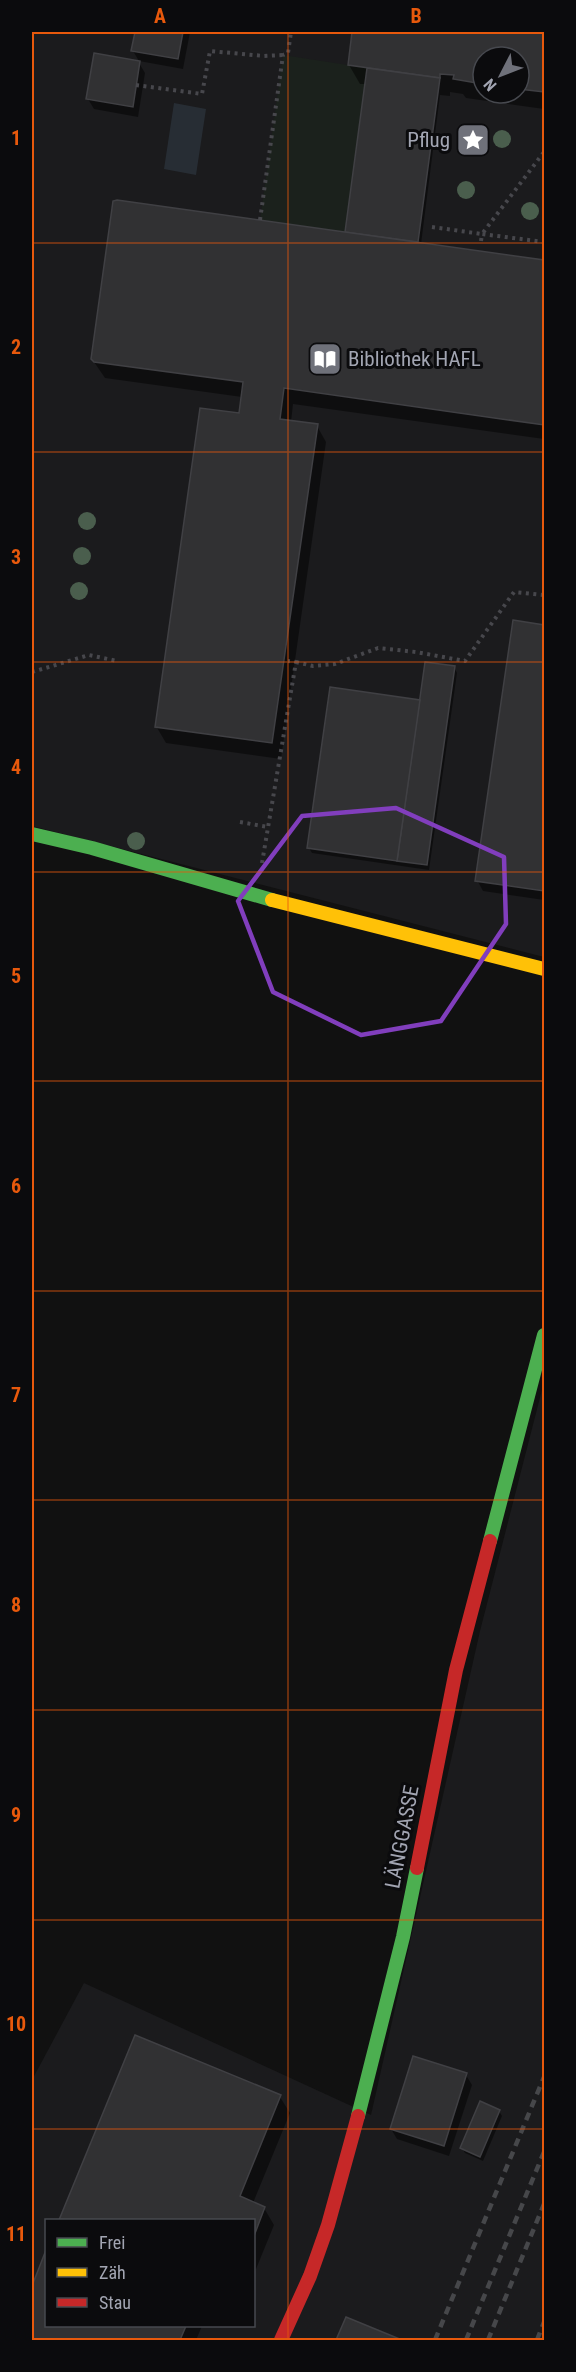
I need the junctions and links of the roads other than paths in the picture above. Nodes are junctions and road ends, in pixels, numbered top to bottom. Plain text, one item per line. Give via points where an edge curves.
1 (32, 834) edge
2 (544, 969) edge
3 (544, 1335) edge
4 (280, 2340) edge

1 - 2 street
3 - 4 street, LÄNGGASSE via 456,1670 403,1937 363,2100 328,2225 310,2276

